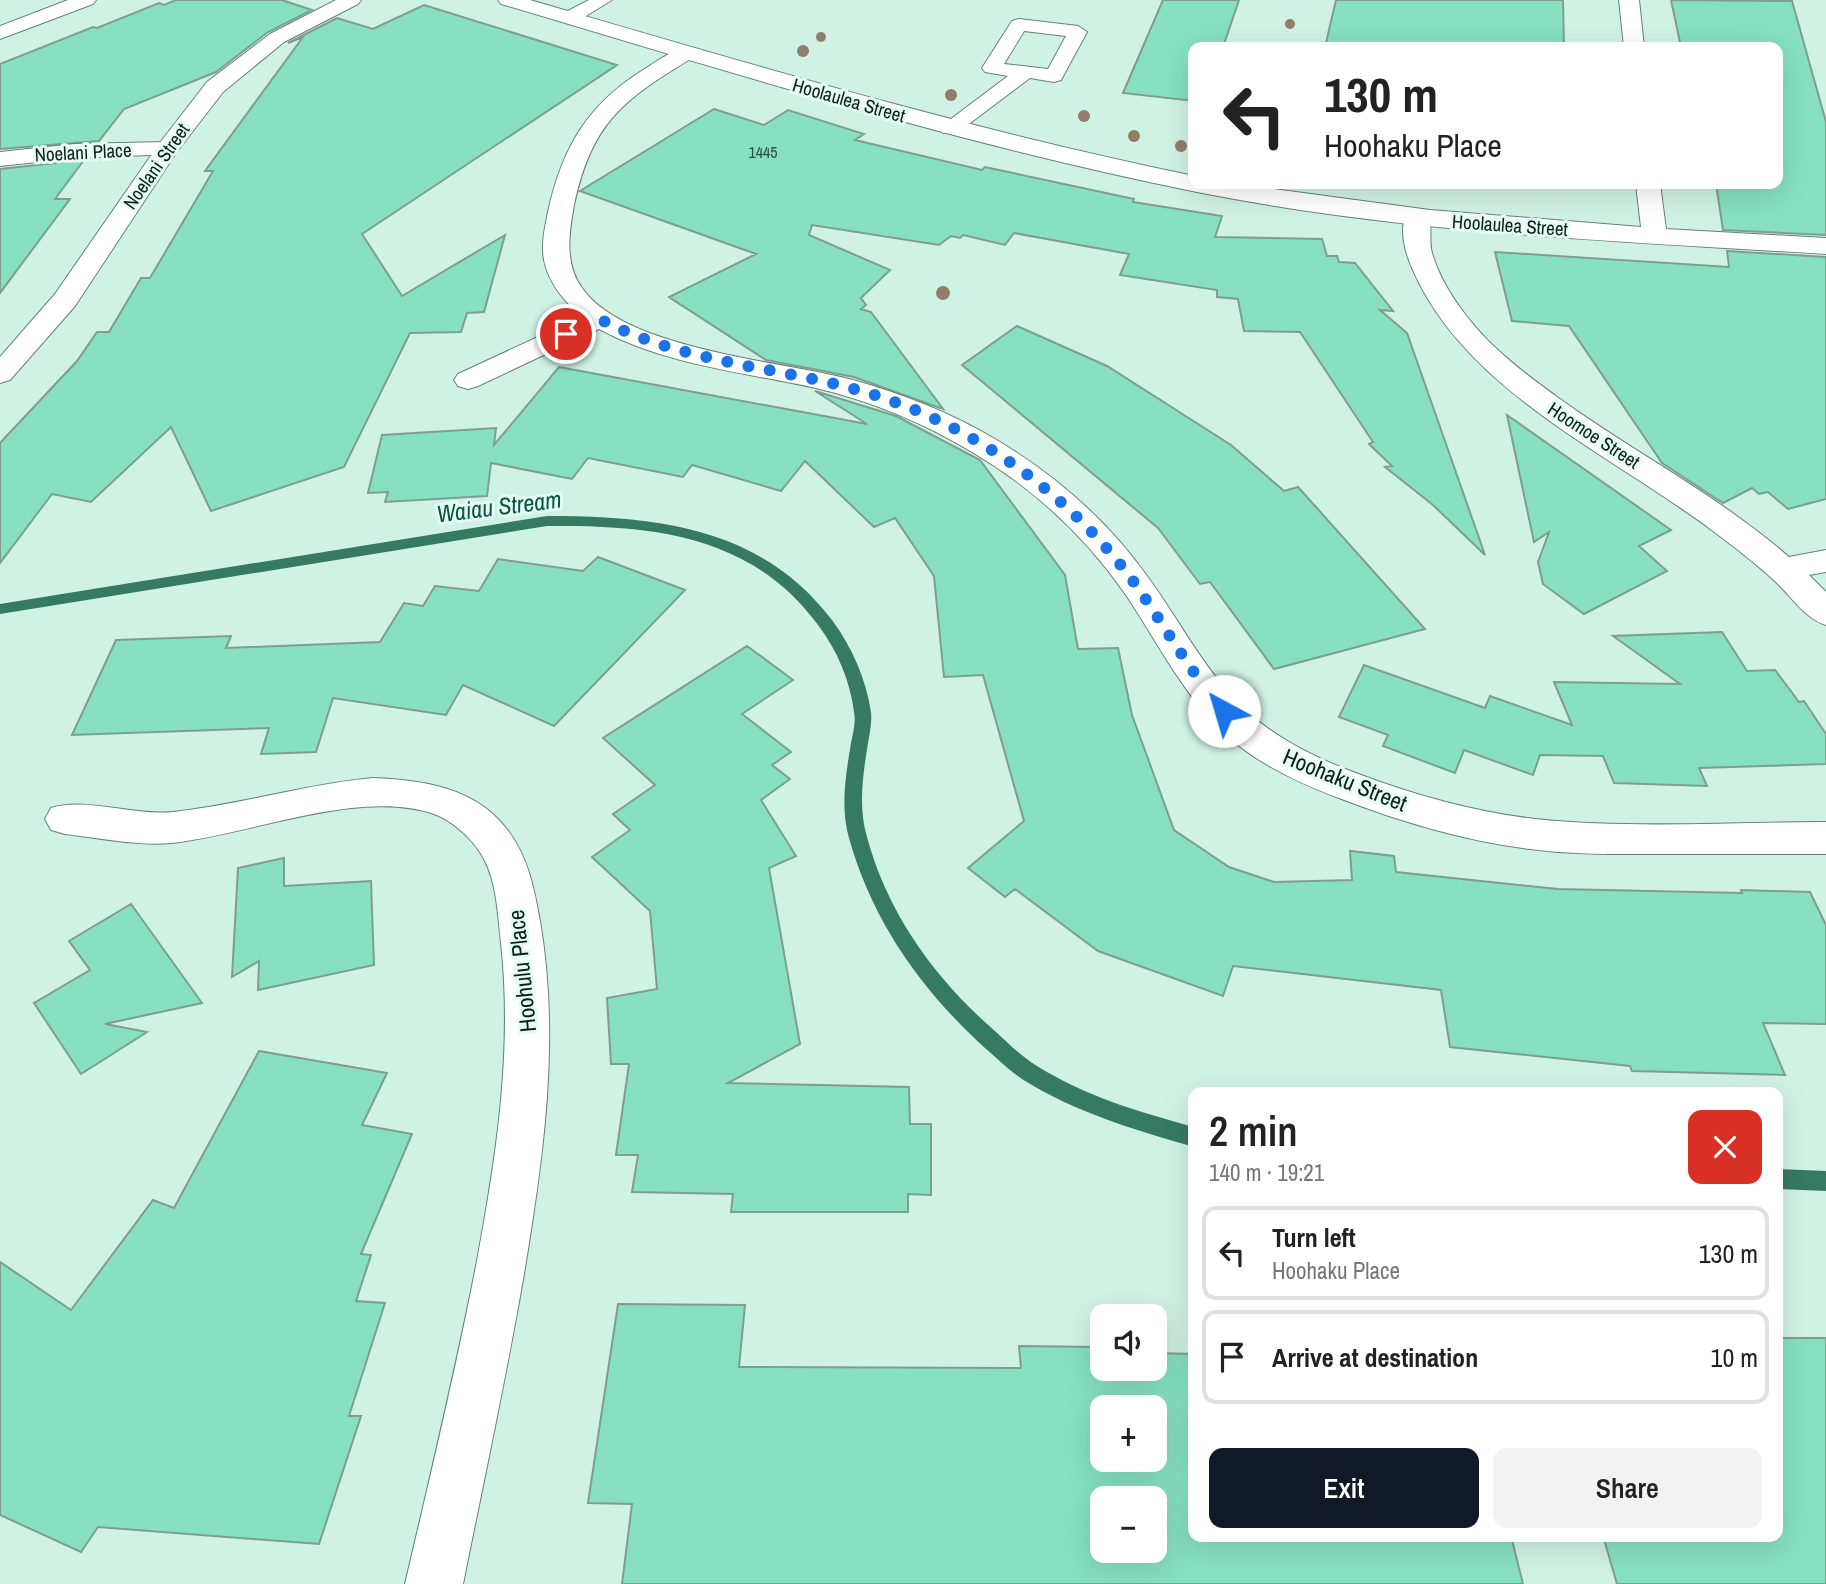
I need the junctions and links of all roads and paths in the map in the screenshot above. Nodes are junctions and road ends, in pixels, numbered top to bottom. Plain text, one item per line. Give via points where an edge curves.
1 (86, 0) edge
2 (351, 0) edge
3 (508, 0) edge
4 (603, 0) edge
5 (1629, 0) edge
6 (569, 18) junction
7 (0, 33) edge
8 (1633, 42) edge
9 (685, 54) junction
10 (1026, 72) dead end
11 (950, 129) junction
12 (167, 149) junction
13 (0, 159) edge
14 (1188, 183) edge
15 (1228, 189) edge
16 (1649, 189) edge
17 (1417, 217) junction
18 (1654, 234) junction
19 (1826, 246) edge
20 (598, 318) junction
21 (0, 374) edge
22 (468, 380) dead end
23 (1826, 561) edge
24 (1780, 570) junction
25 (1826, 613) edge
26 (65, 820) dead end
27 (1826, 838) edge
28 (434, 1584) edge

1 - 7 street
2 - 12 street, Noelani Street via 277,38 234,70 197,107
3 - 6 street, Hoolaulea Street
4 - 6 lane
5 - 8 street
6 - 9 street, Hoolaulea Street
9 - 11 street, Hoolaulea Street
9 - 20 street, Hoohaku Street via 611,102 588,130 571,171 556,239 558,263 565,283
10 - 11 lane
11 - 14 street, Hoolaulea Street
12 - 13 street, Noelani Place via 75,151
12 - 21 street, Noelani Street via 65,300
15 - 17 street, Hoolaulea Street
16 - 18 street
17 - 18 street, Hoolaulea Street
17 - 24 street, Hoomoe Street via 1419,255 1460,326 1483,350 1553,409 1676,489
18 - 19 street, Hoolaulea Street
20 - 22 street
20 - 27 street, Hoohaku Street via 683,353 809,378 900,404 988,448 1051,493 1100,540 1224,711 1280,756 1325,778 1443,817 1515,831 1592,838
23 - 24 street
24 - 25 street, Hoomoe Street
26 - 28 street, Hoohulu Place via 171,828 346,796 397,793 438,800 463,812 488,833 505,858 527,975 530,1052 522,1144

